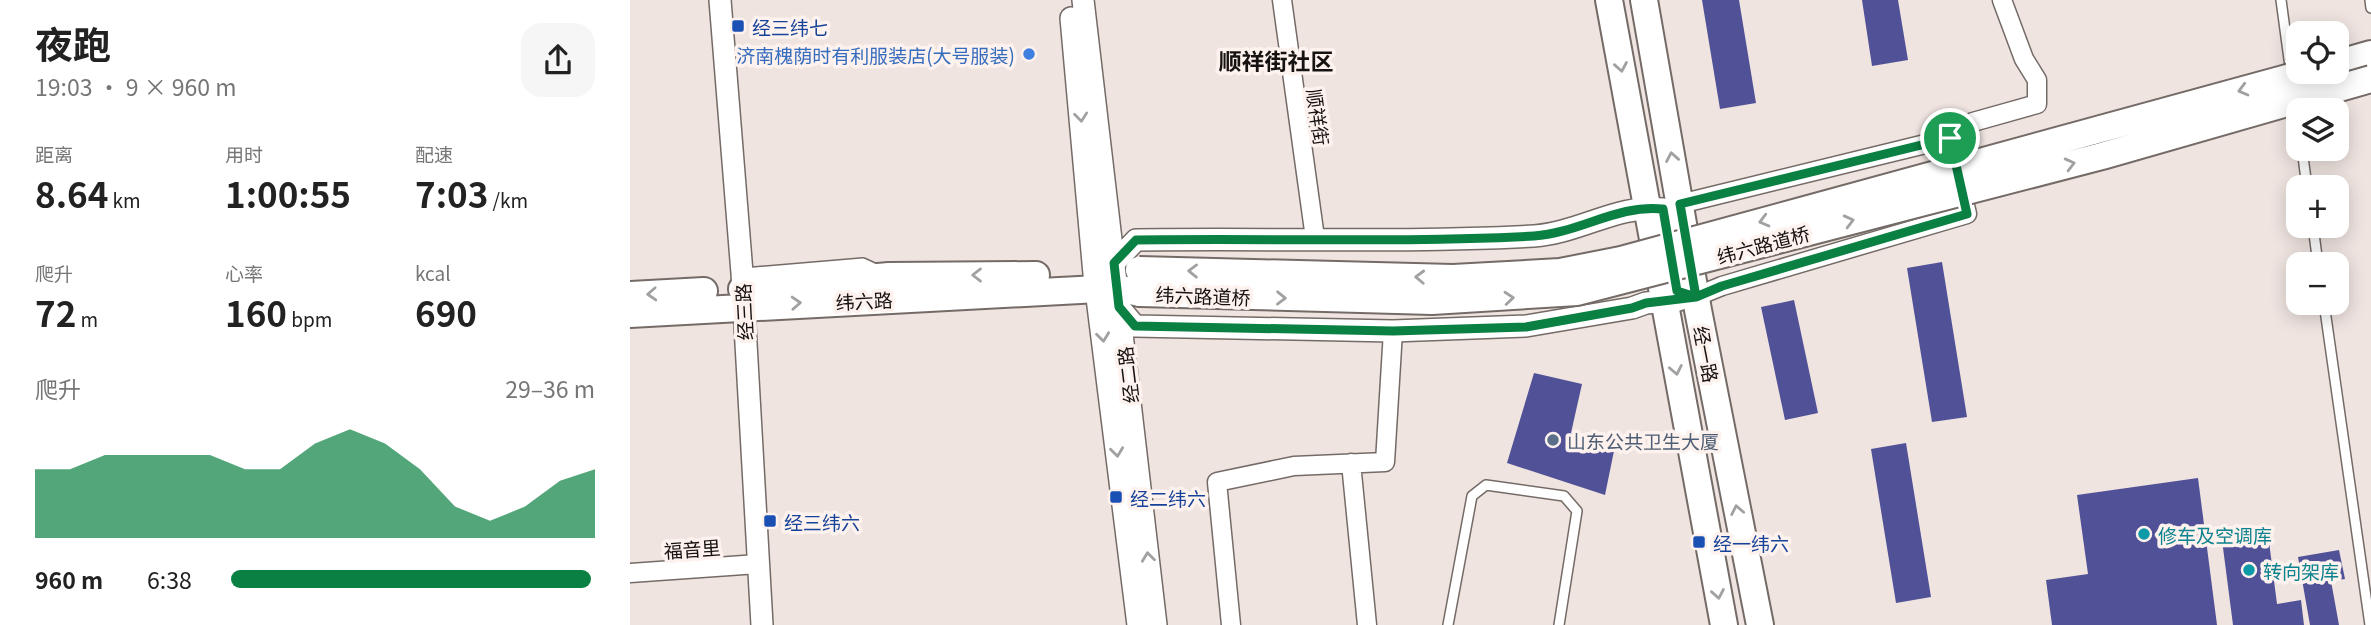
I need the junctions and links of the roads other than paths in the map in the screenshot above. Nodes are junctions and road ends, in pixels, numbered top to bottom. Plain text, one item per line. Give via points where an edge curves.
1 (720, 0) edge
2 (1069, 0) edge
3 (1083, 0) edge
4 (1282, 0) edge
5 (1609, 0) edge
6 (1644, 0) edge
7 (2002, 0) edge
8 (2281, 0) edge
9 (2370, 0) edge
10 (2371, 8) edge
11 (2371, 54) edge
12 (2349, 60) edge
13 (2286, 78) edge
14 (2371, 79) edge
15 (2295, 98) edge
16 (1950, 138) junction
17 (1680, 204) junction
18 (1647, 208) junction
19 (1315, 239) junction
20 (1117, 282) junction
21 (742, 289) junction
22 (630, 295) edge
23 (1696, 297) junction
24 (1663, 303) junction
25 (630, 314) edge
26 (2326, 315) edge
27 (1393, 331) junction
28 (1351, 463) junction
29 (758, 565) junction
30 (630, 573) edge
31 (762, 625) edge
32 (1138, 625) edge
33 (1156, 625) edge
34 (1231, 625) edge
35 (1367, 625) edge
36 (1448, 625) edge
37 (1559, 625) edge
38 (1724, 625) edge
39 (1760, 625) edge
40 (2370, 625) edge

1 - 21 street, 经三路
2 -> 20 street, 经二路
3 - 20 street, 经二路
4 - 19 street, 顺祥街
5 -> 18 main road, 经一路
17 -> 6 main road, 经一路
7 - 16 street via 2037,80 2037,104 1973,122
8 - 15 lane
9 - 10 lane
11 - 12 main road
13 -> 20 main road, 纬六路道桥, bridge via 1801,212 1560,272 1452,278
20 -> 14 main road, 纬六路道桥, bridge via 1432,301 1577,292 2102,156
16 - 17 street
16 - 23 street via 1967,214
17 - 23 main road, 经一路
18 - 19 street via 1630,208 1539,236
18 - 23 street via 1663,209 1677,291
18 - 24 main road, 经一路
19 - 20 street via 1136,240
21 -> 20 main road, 纬六路
20 -> 21 main road, 纬六路 via 889,276
20 - 27 street via 1135,326
20 -> 32 street, 经二路
33 -> 20 street, 经二路
21 -> 22 main road, 纬六路
21 - 25 main road, 纬六路
21 - 29 street, 经三路
23 - 24 street
39 -> 23 main road, 经一路
24 - 27 street via 1526,327
24 -> 38 main road, 经一路
26 - 40 lane
27 - 28 street via 1385,462
28 - 34 street via 1294,466 1217,482
28 - 35 street
29 - 30 street, 福音里
29 - 31 street, 经三路
36 - 37 lane via 1472,496 1486,485 1564,496 1577,511

